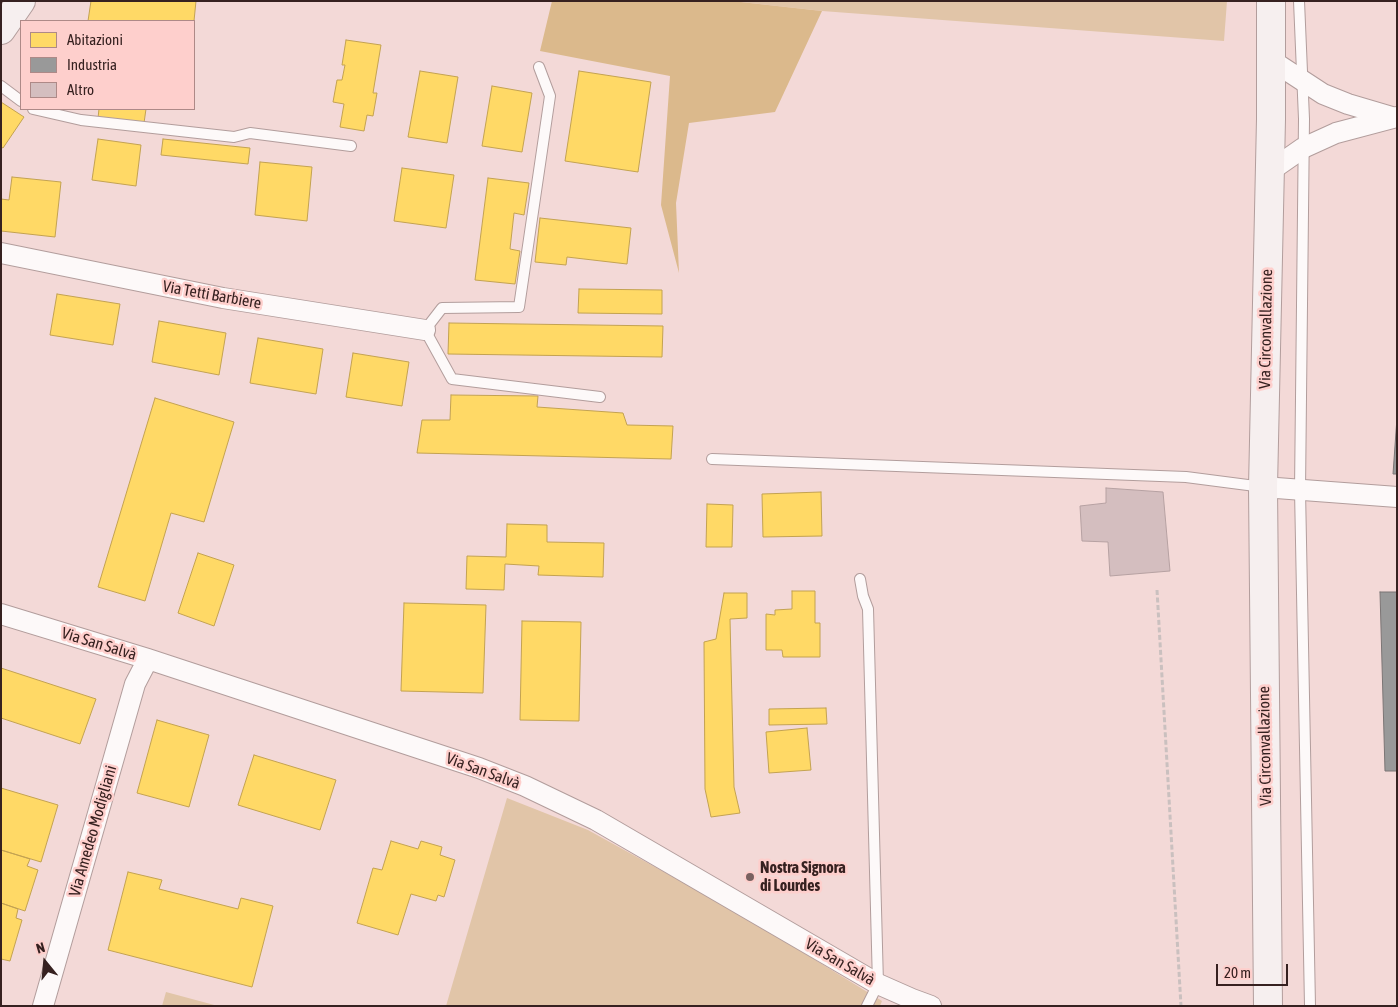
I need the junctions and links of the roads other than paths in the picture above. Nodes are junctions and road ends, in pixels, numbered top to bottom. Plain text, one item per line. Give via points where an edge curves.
1 (20, 1) edge
2 (1271, 1) edge
3 (1299, 1) edge
4 (1, 30) edge
5 (1271, 60) junction
6 (539, 67) dead end
7 (1302, 82) junction
8 (1, 86) edge
9 (20, 99) edge
10 (37, 110) edge
11 (1394, 117) edge
12 (351, 146) dead end
13 (1303, 148) junction
14 (1270, 171) junction
15 (1, 253) edge
16 (425, 330) junction
17 (600, 397) dead end
18 (712, 459) dead end
19 (1263, 487) junction
20 (1300, 490) junction
21 (1397, 497) edge
22 (860, 580) dead end
23 (1, 614) edge
24 (148, 659) junction
25 (878, 984) junction
26 (43, 1006) edge
27 (867, 1006) edge
28 (932, 1006) edge
29 (1268, 1006) edge
30 (1310, 1006) edge

1 - 4 main road
2 - 5 main road, Via Circonvallazione
3 - 7 lane
5 - 7 street
5 - 14 main road, Via Circonvallazione
6 - 16 lane via 550,96 519,307 442,308
7 - 11 street via 1348,104
7 - 13 lane
8 - 9 lane
10 - 12 lane via 81,120 234,137 250,133
11 - 13 street via 1336,133
13 - 14 street
13 - 20 lane
14 - 19 main road, Via Circonvallazione
15 - 16 street, Via Tetti Barbiere via 223,298
16 - 17 lane via 452,380
18 - 19 lane via 1186,477
19 - 20 street
19 - 29 main road, Via Circonvallazione
20 - 21 street
20 - 30 lane
22 - 25 lane via 868,609
23 - 24 street, Via San Salvà
24 - 25 street, Via San Salvà via 525,786 596,820
24 - 26 street, Via Amedeo Modigliani via 135,684
25 - 27 lane
25 - 28 street, Via San Salvà

